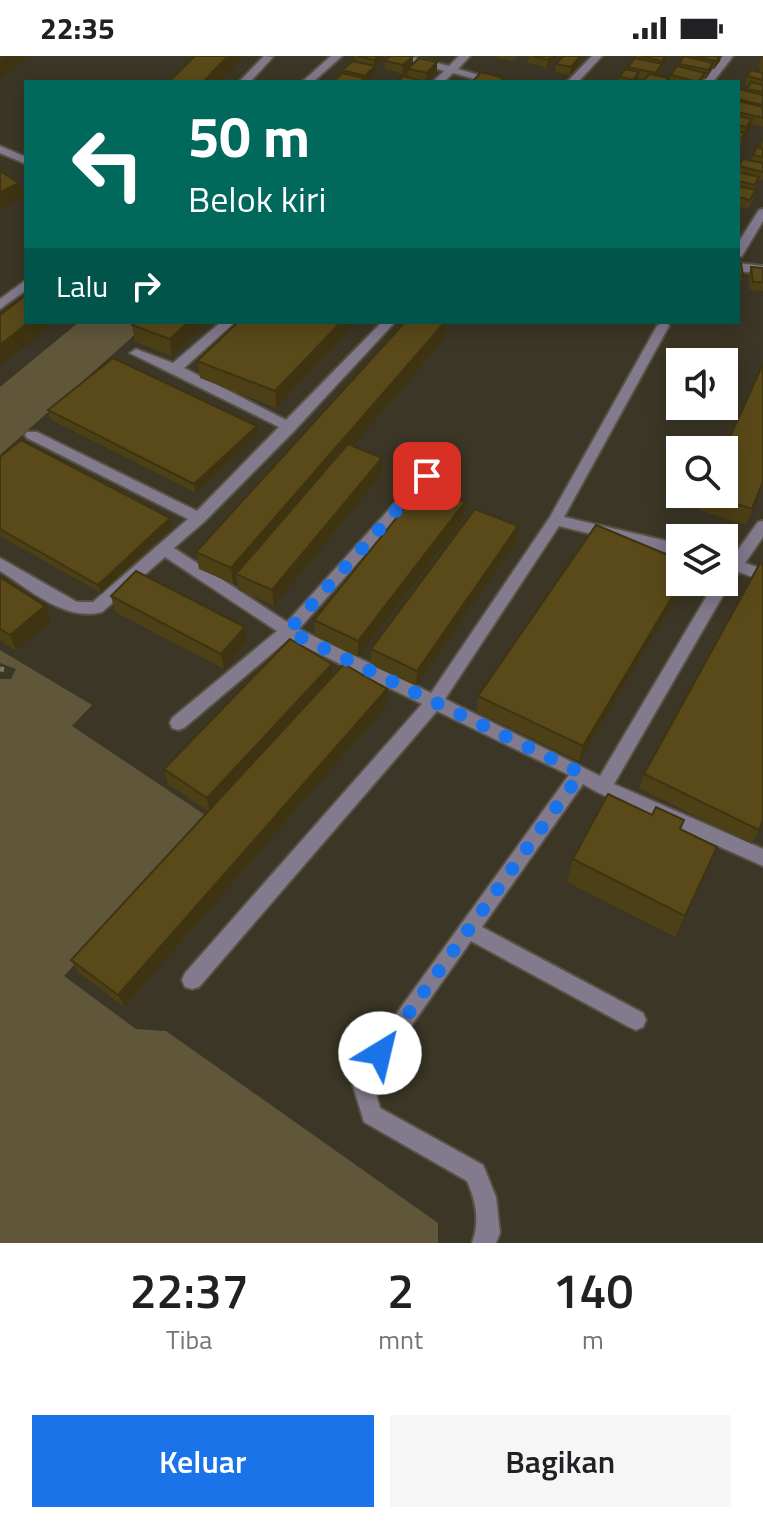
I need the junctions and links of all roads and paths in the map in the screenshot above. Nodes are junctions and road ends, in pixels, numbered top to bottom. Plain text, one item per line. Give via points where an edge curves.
1 (337, 56) edge
2 (398, 56) edge
3 (465, 56) edge
4 (597, 56) edge
5 (728, 56) edge
6 (268, 57) edge
7 (451, 70) junction
8 (246, 80) edge
9 (309, 80) edge
10 (440, 80) edge
11 (490, 80) edge
12 (574, 80) edge
13 (710, 80) edge
14 (0, 149) edge
15 (24, 160) edge
16 (763, 212) edge
17 (740, 250) edge
18 (740, 267) edge
19 (763, 270) edge
20 (24, 286) edge
21 (0, 305) edge
22 (227, 324) edge
23 (387, 324) edge
24 (663, 326) dead end
25 (136, 353) dead end
26 (175, 369) junction
27 (290, 427) junction
28 (32, 435) dead end
29 (427, 476) dead end
30 (199, 518) junction
31 (555, 520) junction
32 (763, 526) edge
33 (666, 547) edge
34 (166, 550) junction
35 (738, 552) edge
36 (0, 564) edge
37 (738, 565) edge
38 (763, 575) edge
39 (716, 596) edge
40 (288, 631) junction
41 (0, 669) edge
42 (8, 670) dead end
43 (434, 702) junction
44 (178, 723) dead end
45 (581, 773) junction
46 (603, 787) junction
47 (763, 858) edge
48 (469, 930) junction
49 (192, 980) dead end
50 (636, 1020) dead end
51 (483, 1243) edge

1 - 9 street
2 - 7 street
3 - 7 street
4 - 12 street
5 - 13 street
6 - 8 street
7 - 10 street
7 - 11 street
14 - 15 street
16 - 17 street
18 - 19 street
20 - 21 street
22 - 26 street
23 - 27 street
24 - 31 street
25 - 26 street
26 - 27 street
27 - 30 street
28 - 30 street
29 - 40 street
30 - 34 street
31 - 33 street
31 - 43 street
32 - 35 street
34 - 36 street via 96,608 85,610
34 - 40 street
37 - 38 street
39 - 46 street
40 - 43 street
40 - 44 street
41 - 42 path
43 - 45 street
43 - 49 street
45 - 46 street
45 - 48 street
46 - 47 street
48 - 50 street
48 - 51 street via 380,1053 363,1086 371,1115 475,1173 485,1197 489,1233

